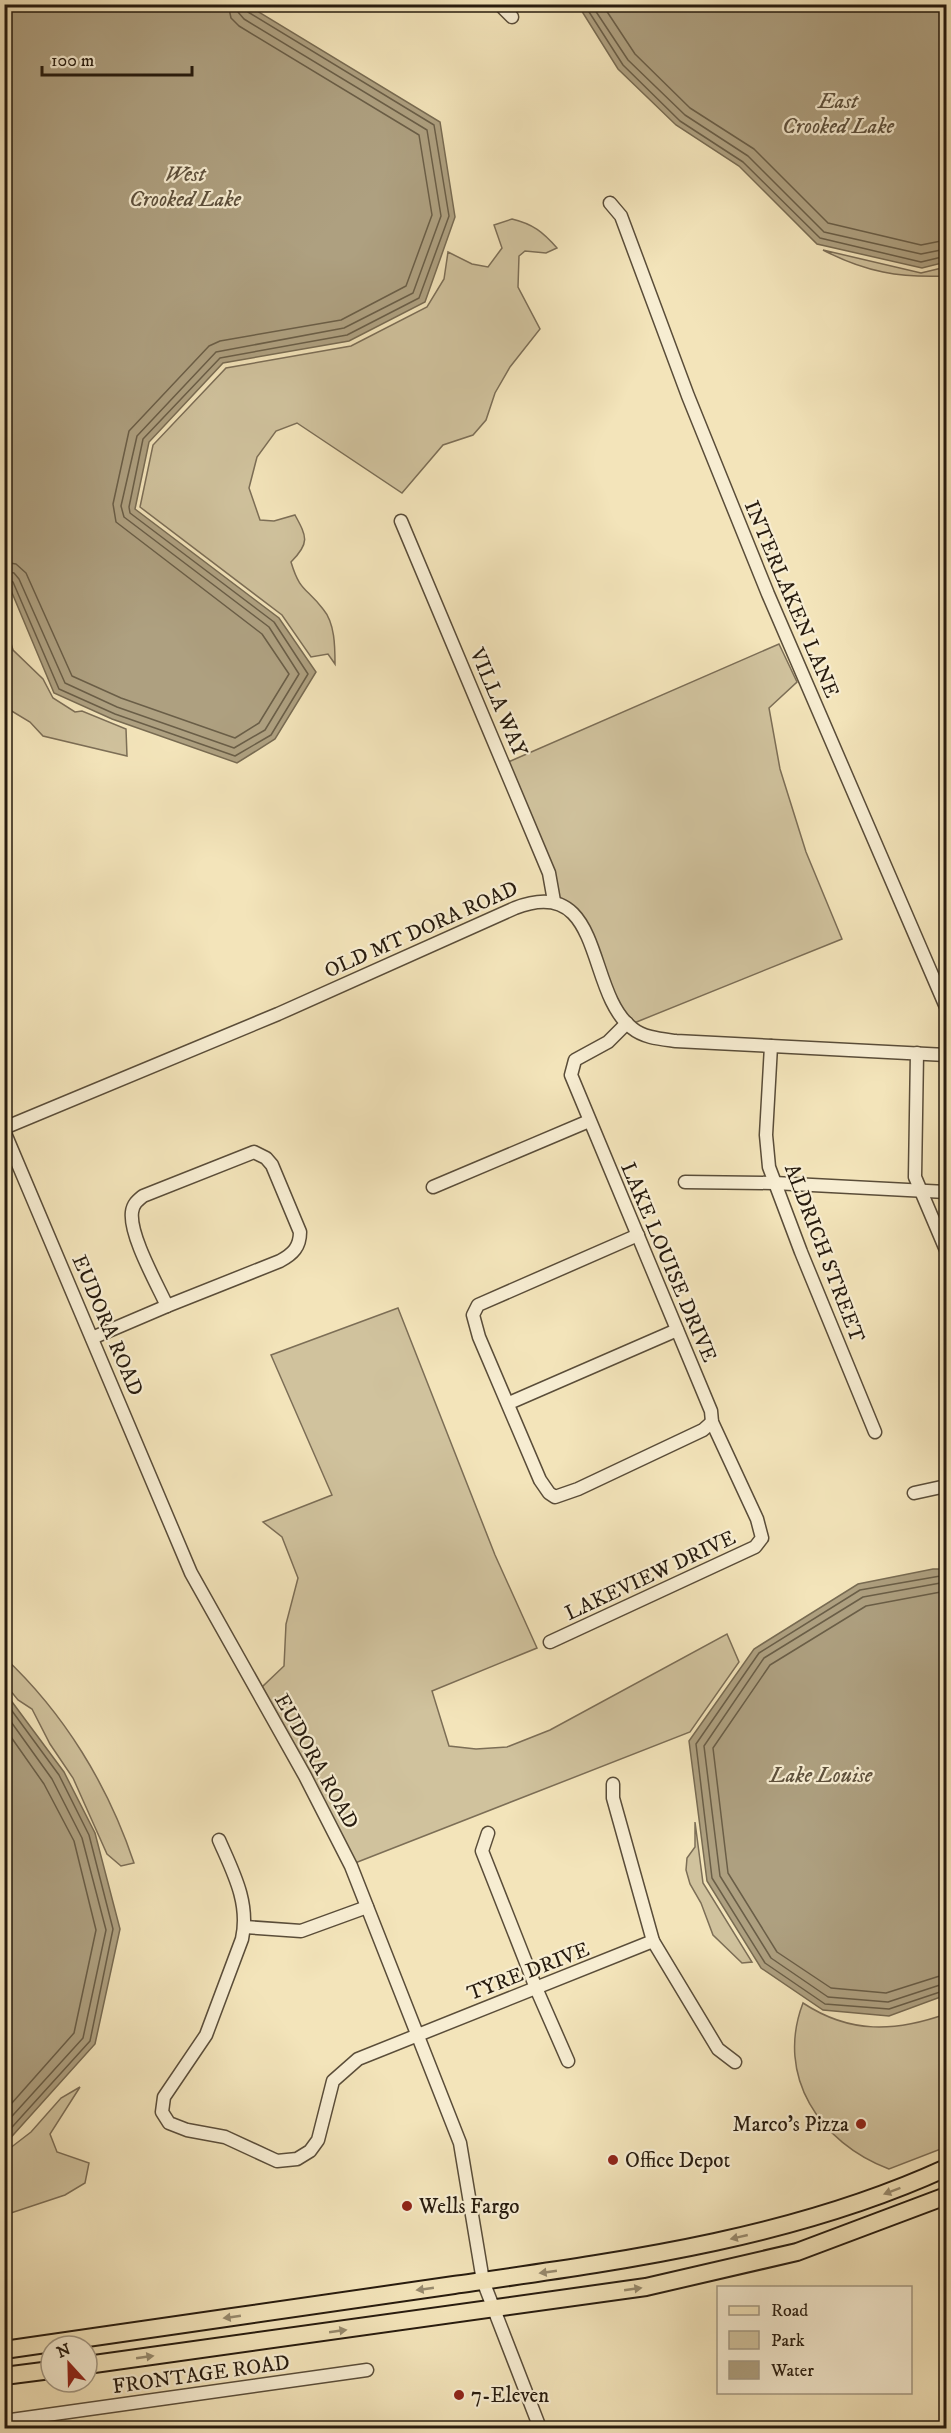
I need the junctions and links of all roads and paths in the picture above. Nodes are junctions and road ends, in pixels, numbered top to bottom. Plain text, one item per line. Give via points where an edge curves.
1 (499, 4) edge
2 (512, 17) dead end
3 (610, 203) dead end
4 (401, 521) dead end
5 (554, 901) junction
6 (946, 1007) edge
7 (627, 1023) junction
8 (771, 1046) junction
9 (917, 1053) junction
10 (946, 1055) edge
11 (589, 1121) junction
12 (4, 1130) edge
13 (686, 1182) dead end
14 (774, 1183) junction
15 (433, 1187) dead end
16 (922, 1191) junction
17 (946, 1192) edge
18 (638, 1235) junction
19 (946, 1250) edge
20 (167, 1306) junction
21 (677, 1330) junction
22 (92, 1338) junction
23 (509, 1403) junction
24 (712, 1422) junction
25 (875, 1432) dead end
26 (946, 1486) edge
27 (914, 1493) dead end
28 (762, 1538) joint
29 (550, 1642) dead end
30 (613, 1784) dead end
31 (488, 1833) dead end
32 (219, 1840) dead end
33 (367, 1907) junction
34 (245, 1927) junction
35 (653, 1941) junction
36 (536, 1988) junction
37 (418, 2036) junction
38 (568, 2061) dead end
39 (735, 2062) dead end
40 (946, 2168) edge
41 (946, 2196) edge
42 (483, 2281) junction
43 (492, 2309) junction
44 (152, 2328) junction
45 (99, 2345) edge
46 (4, 2350) edge
47 (99, 2363) edge
48 (368, 2370) dead end
49 (39, 2371) edge
50 (4, 2376) edge
51 (4, 2421) edge
52 (540, 2428) edge

1 - 2 street
3 - 6 street, INTERLAKEN LANE via 621,216 768,594
4 - 5 street, VILLA WAY via 549,873
5 - 7 street via 579,921 617,1009
5 - 12 street, OLD MT DORA ROAD via 533,901 515,908
7 - 8 street via 642,1034 676,1041
7 - 11 street, LAKE LOUISE DRIVE via 608,1042 573,1064 573,1082
8 - 9 street
8 - 14 street, ALDRICH STREET via 766,1135
9 - 10 street
9 - 16 street via 915,1177
11 - 15 street
11 - 18 street, LAKE LOUISE DRIVE
12 - 22 street, EUDORA ROAD
13 - 14 street
14 - 16 street
14 - 25 street, ALDRICH STREET
16 - 17 street
16 - 19 street
18 - 21 street, LAKE LOUISE DRIVE
18 - 23 street via 478,1305 473,1315
20 - 20 street via 132,1221 136,1202 142,1196 247,1153 260,1154 272,1165 300,1232 299,1244 280,1261
20 - 22 street
21 - 23 street
21 - 24 street, LAKE LOUISE DRIVE
22 - 33 street, EUDORA ROAD via 191,1573 332,1826
23 - 24 street via 540,1480 555,1497 703,1430
24 - 28 street, LAKE LOUISE DRIVE
26 - 27 street
28 - 29 street, LAKEVIEW DRIVE via 755,1547
30 - 35 street via 613,1798
31 - 36 street via 482,1851
32 - 34 street via 242,1896
33 - 34 street via 301,1931
33 - 37 street, EUDORA ROAD
34 - 37 street, TYRE DRIVE via 206,2034 164,2097 162,2112 169,2123 225,2137 277,2161 297,2159 318,2140 329,2089 339,2074 358,2059
35 - 36 street, TYRE DRIVE
35 - 39 street via 718,2049
36 - 37 street, TYRE DRIVE
36 - 38 street
37 - 42 street, EUDORA ROAD via 460,2143
40 -> 42 main road via 849,2206 774,2229 642,2258
43 -> 41 main road via 646,2287 753,2264 858,2231
42 - 43 street, EUDORA ROAD
42 -> 44 main road
47 -> 43 main road
43 - 52 street, EUDORA ROAD
44 - 45 main road
44 - 46 main road
48 - 51 street, FRONTAGE ROAD
49 - 50 main road

